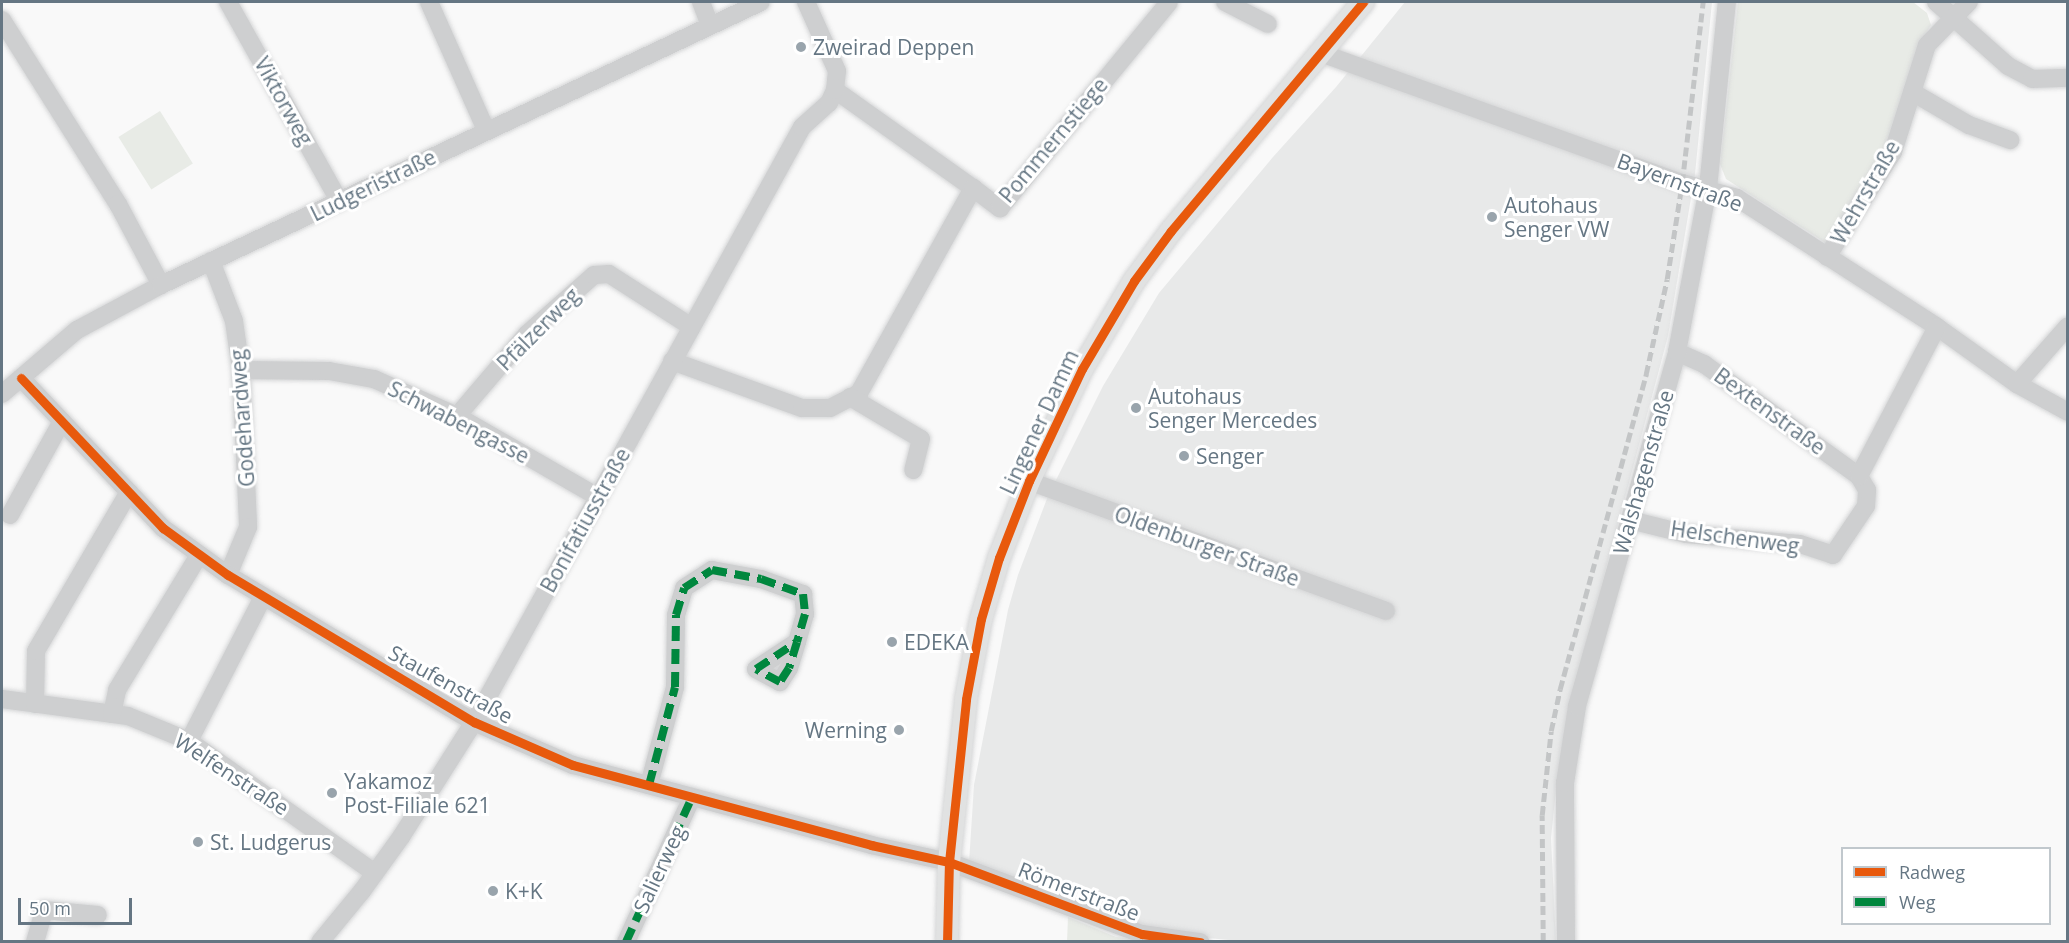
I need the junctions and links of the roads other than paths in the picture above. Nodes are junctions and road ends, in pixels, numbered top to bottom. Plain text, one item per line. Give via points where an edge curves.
1 (228, 2) edge
2 (429, 2) edge
3 (701, 2) edge
4 (760, 2) edge
5 (806, 2) edge
6 (1169, 2) edge
7 (1226, 2) edge
8 (1362, 2) edge
9 (1726, 2) edge
10 (1936, 2) edge
11 (1970, 2) edge
12 (1955, 17) junction
13 (2, 20) edge
14 (1268, 24) dead end
15 (710, 26) junction
16 (1322, 53) junction
17 (2067, 78) edge
18 (835, 90) junction
19 (1912, 92) junction
20 (486, 130) junction
21 (2010, 140) dead end
22 (1708, 188) junction
23 (973, 189) junction
24 (339, 201) junction
25 (1827, 256) junction
26 (211, 261) junction
27 (161, 285) junction
28 (2067, 326) edge
29 (692, 327) junction
30 (1937, 327) junction
31 (1677, 352) junction
32 (672, 361) junction
33 (241, 370) junction
34 (21, 378) junction
35 (2017, 384) junction
36 (2, 394) edge
37 (850, 398) junction
38 (2067, 412) edge
39 (457, 416) junction
40 (62, 420) junction
41 (913, 470) dead end
42 (1859, 476) junction
43 (1029, 481) junction
44 (129, 492) junction
45 (598, 497) junction
46 (10, 515) dead end
47 (1630, 520) junction
48 (200, 555) junction
49 (228, 575) junction
50 (263, 597) junction
51 (1386, 611) dead end
52 (797, 642) dead end
53 (2, 699) edge
54 (34, 704) junction
55 (112, 714) junction
56 (474, 722) junction
57 (189, 741) junction
58 (649, 785) junction
59 (692, 797) junction
60 (949, 862) junction
61 (375, 873) junction
62 (98, 915) dead end
63 (35, 942) edge
64 (320, 942) edge
65 (626, 942) edge
66 (947, 942) edge
67 (1200, 942) edge
68 (1566, 942) edge

1 - 24 street, Viktorweg
2 - 20 street
3 - 15 street
4 - 15 street, Ludgeristraße
5 - 18 street via 837,71
6 - 23 street, Pommernstiege via 1000,208
7 - 14 street
8 - 16 main road, Lingener Damm
9 - 22 street, Walshagenstraße
10 - 12 street
11 - 12 street, Wehrstraße
12 - 17 street via 2008,66 2032,79
12 - 19 street, Wehrstraße via 1927,45
13 - 27 street via 118,204
15 - 20 street, Ludgeristraße
16 - 22 street, Bayernstraße via 1682,183
16 - 43 main road, Lingener Damm via 1171,231 1134,281 1082,369
18 - 23 street
18 - 29 street, Bonifatiusstraße via 829,103 802,128
19 - 21 street via 1969,125
19 - 25 street, Wehrstraße via 1893,152
20 - 24 street, Ludgeristraße
22 - 25 street, Bayernstraße via 1737,198
22 - 31 street, Walshagenstraße
23 - 37 street, Pommernstiege via 875,366 859,393
24 - 26 street, Ludgeristraße
25 - 30 street, Bayernstraße
26 - 27 street, Ludgeristraße
26 - 33 street, Godehardweg via 234,321
27 - 34 street, Ludgeristraße via 77,330
28 - 35 street
29 - 32 street, Bonifatiusstraße
29 - 39 street, Pfälzerweg via 609,274 594,275 527,334
30 - 35 street, Bayernstraße
30 - 42 street
31 - 42 street, Bextenstraße via 1704,364
31 - 47 street, Walshagenstraße
32 - 37 street, Pommernstiege via 802,408 830,408
32 - 45 street, Bonifatiusstraße
33 - 39 street, Schwabengasse via 328,371 374,379
33 - 49 street, Godehardweg via 248,527
34 - 36 street, Ludgeristraße
34 - 40 street, Staufenstraße
35 - 38 street, Bayernstraße
37 - 41 street via 921,439
39 - 45 street, Schwabengasse
40 - 44 street, Staufenstraße
40 - 46 street
42 - 47 street, Helschenweg via 1867,490 1866,506 1833,555 1800,544 1686,534
43 - 51 street, Oldenburger Straße
43 - 60 main road, Lingener Damm via 999,558 981,619 965,709
44 - 48 street, Staufenstraße via 163,528
44 - 54 street via 36,651
45 - 56 street, Bonifatiusstraße
47 - 68 street, Walshagenstraße via 1577,706 1565,783
48 - 49 street, Staufenstraße
48 - 55 street via 117,690
49 - 50 street, Staufenstraße
50 - 56 street, Staufenstraße
50 - 57 street
52 - 58 street via 805,614 803,594 761,579 712,570 684,588 676,615 675,687
53 - 54 street, Welfenstraße
54 - 55 street, Welfenstraße
55 - 57 street, Welfenstraße via 128,716
56 - 58 street, Staufenstraße via 573,765
56 - 61 street, Bonifatiusstraße
57 - 61 street, Welfenstraße
58 - 59 street, Staufenstraße
59 - 60 street, Staufenstraße
59 - 65 street, Salierweg
60 - 66 main road, Lingener Damm
60 - 67 street, Römerstraße via 1142,934
61 - 64 street, Bonifatiusstraße
62 - 63 street via 45,910

